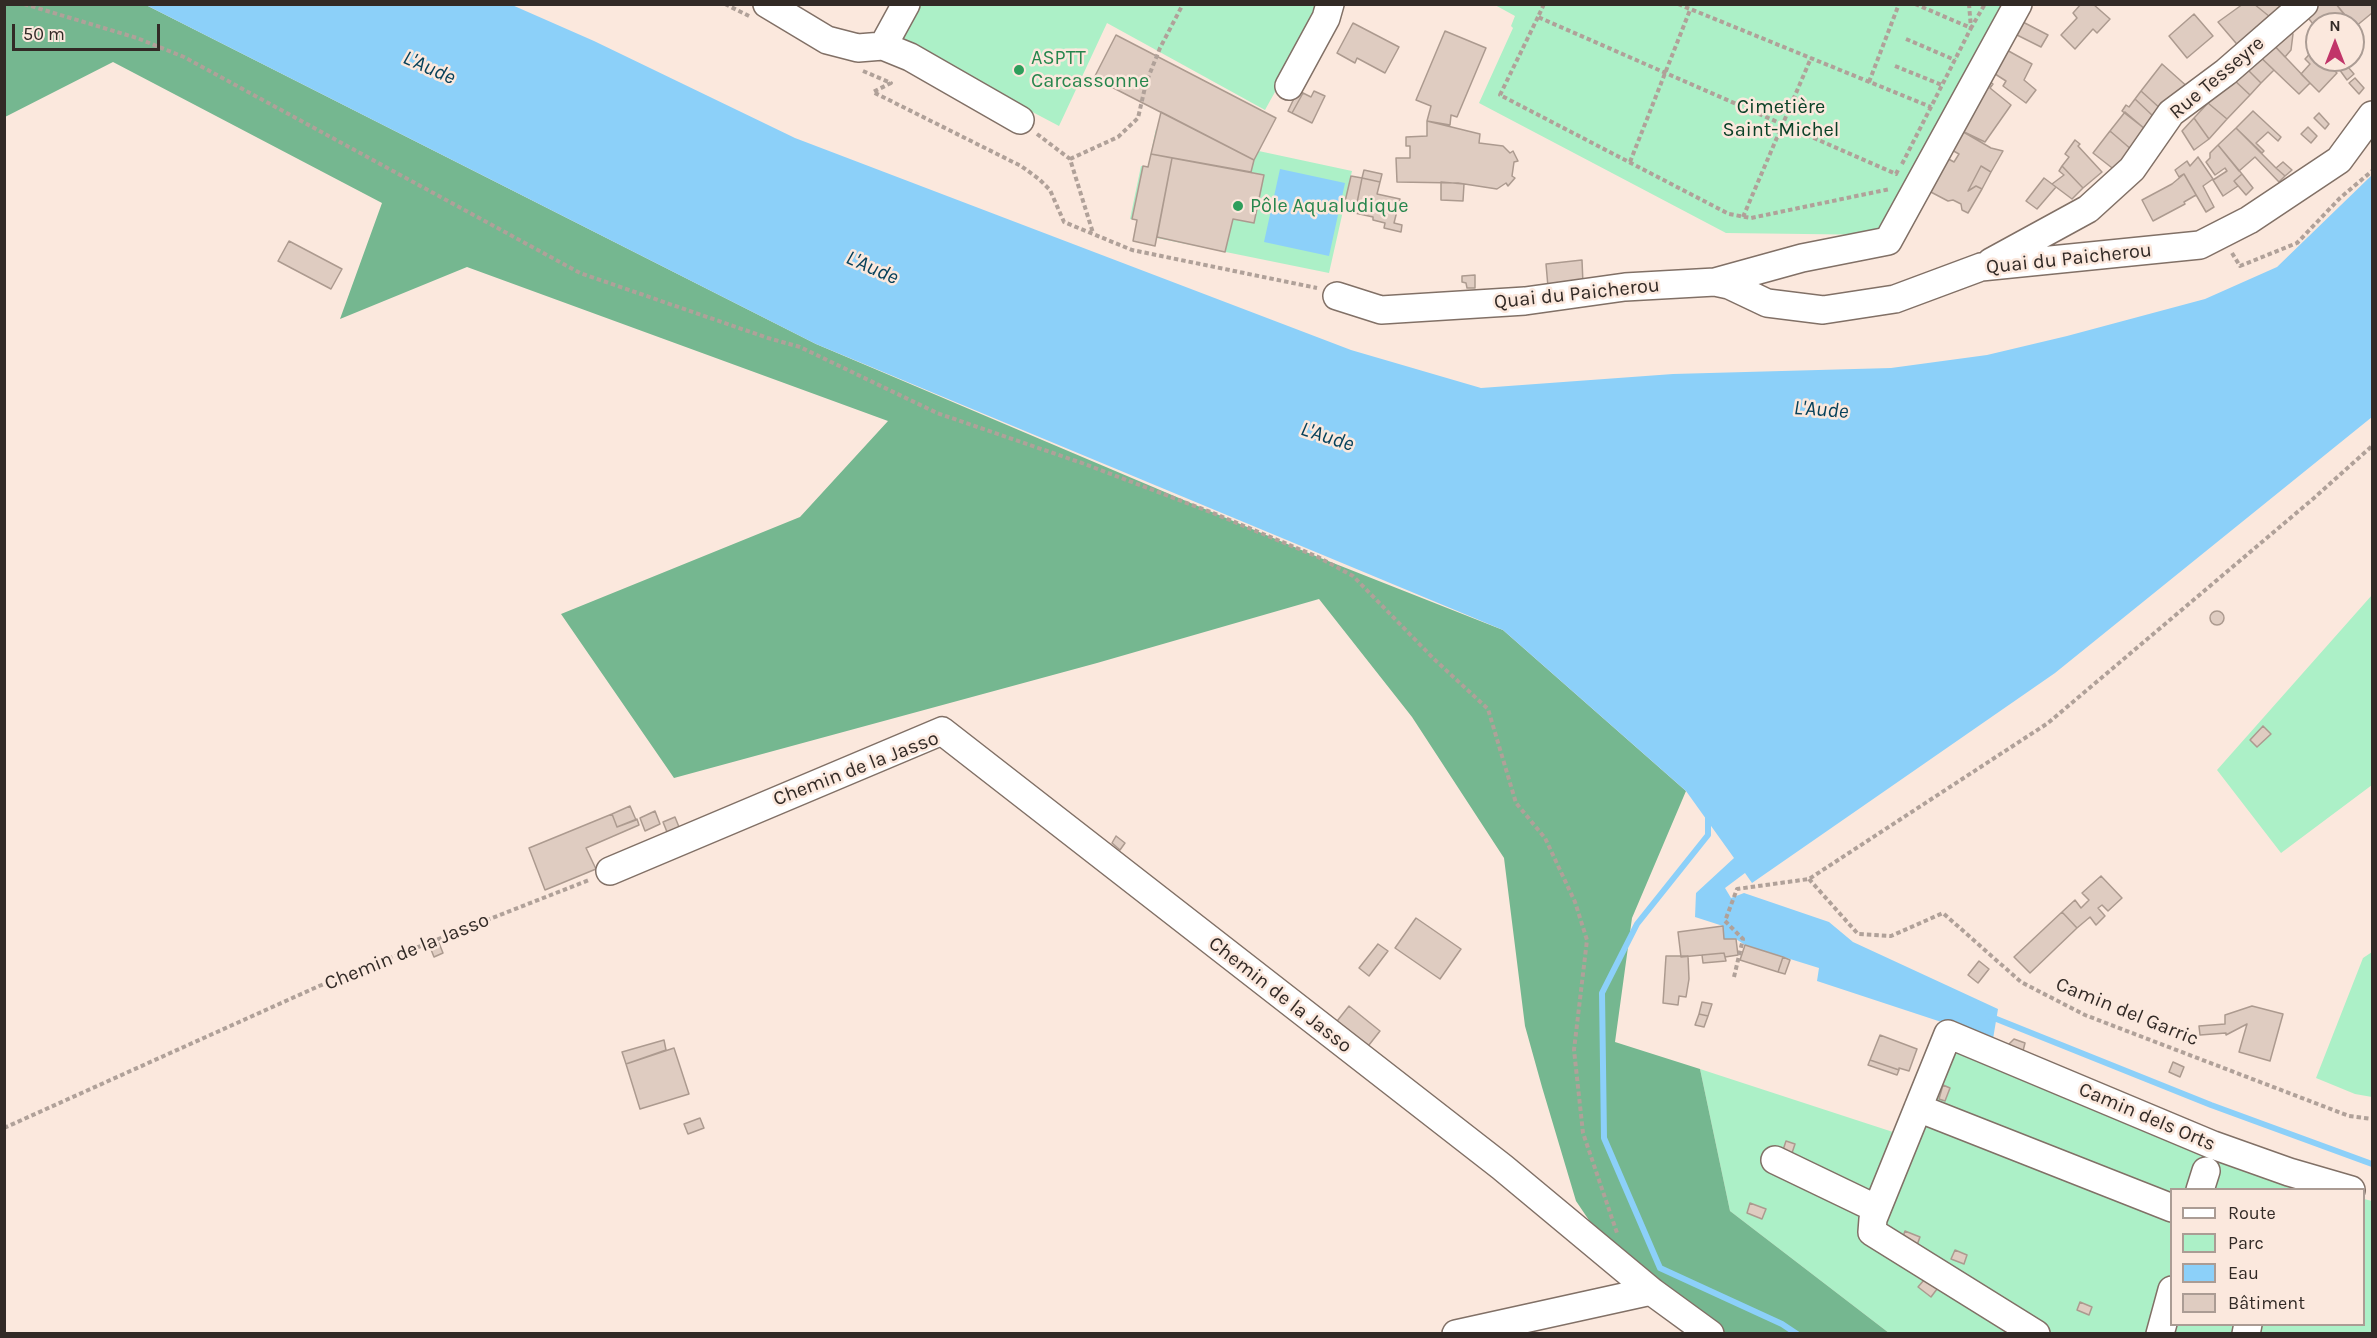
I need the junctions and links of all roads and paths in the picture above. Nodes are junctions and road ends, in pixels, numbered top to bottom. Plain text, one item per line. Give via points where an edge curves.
1 (24, 4) edge
2 (725, 4) edge
3 (906, 4) edge
4 (1183, 4) edge
5 (1330, 4) edge
6 (1544, 4) edge
7 (1677, 4) edge
8 (1899, 4) edge
9 (1915, 4) edge
10 (1969, 4) edge
11 (1985, 4) edge
12 (2018, 4) edge
13 (2304, 4) edge
14 (1690, 10) junction
15 (762, 12) edge
16 (1538, 17) junction
17 (1971, 28) junction
18 (1906, 39) dead end
19 (883, 46) junction
20 (1811, 58) junction
21 (1955, 60) junction
22 (1895, 66) dead end
23 (858, 69) dead end
24 (1666, 73) junction
25 (1869, 82) junction
26 (1942, 85) junction
27 (1289, 86) dead end
28 (1930, 107) junction
29 (2373, 115) edge
30 (1020, 120) joint
31 (1782, 125) junction
32 (1070, 159) junction
33 (1630, 162) junction
34 (2373, 171) edge
35 (1896, 174) junction
36 (2088, 209) junction
37 (1743, 217) junction
38 (1093, 234) junction
39 (2240, 248) dead end
40 (2103, 254) junction
41 (1982, 267) junction
42 (1715, 282) junction
43 (1337, 296) joint
44 (2373, 446) edge
45 (610, 871) joint
46 (1809, 879) junction
47 (1734, 976) dead end
48 (1922, 1098) junction
49 (2373, 1119) edge
50 (4, 1128) edge
51 (1775, 1160) dead end
52 (2286, 1181) edge
53 (2337, 1188) edge
54 (2170, 1207) edge
55 (1877, 1209) junction
56 (1617, 1233) dead end
57 (1651, 1291) junction
58 (2170, 1297) edge
59 (1456, 1334) edge
60 (1710, 1334) edge
61 (2036, 1334) edge
62 (2160, 1334) edge

1 - 56 path via 137,38 184,57 580,273 800,347 937,413 1213,513 1318,556 1353,576 1488,709 1516,804 1545,838 1575,902 1587,940 1574,1050 1583,1133
2 - 15 path
3 - 19 street
4 - 32 path via 1146,82 1138,118 1118,137
5 - 27 street
6 - 16 path
7 - 14 path
8 - 25 path
9 - 17 path
10 - 17 path
11 - 17 path
12 - 42 street via 1888,241 1802,258
13 - 36 street, Rue Tesseyre via 2226,72 2171,112 2132,169
14 - 20 path
14 - 24 path
15 - 19 street via 827,40 858,48
16 - 24 path
16 - 33 path via 1500,95
17 - 21 path
18 - 21 path
19 - 30 street via 910,57
20 - 25 path
20 - 31 path
21 - 26 path
22 - 26 path
23 - 38 path via 891,83 873,92 1021,166 1050,190 1064,222
24 - 31 path
24 - 33 path
25 - 28 path
26 - 28 path
28 - 35 path
29 - 40 street, Quai du Paicherou via 2339,160 2249,220 2200,245
30 - 32 path
31 - 35 path
31 - 37 path
32 - 38 path
33 - 37 path via 1729,214
34 - 39 path via 2340,198 2297,243 2240,266 2231,254
35 - 37 path via 1891,188
36 - 40 street via 2082,225 2090,245
36 - 41 street, Rue Tesseyre
38 - 43 path via 1132,250 1311,286
40 - 41 street, Quai du Paicherou
41 - 42 street, Quai du Paicherou via 1895,299 1823,310 1767,303
42 - 43 street, Quai du Paicherou via 1625,287 1525,301 1382,310
44 - 46 path via 2049,723
45 - 50 path, Chemin de la Jasso via 319,986
45 - 57 street, Chemin de la Jasso via 942,731 1502,1167
46 - 47 path via 1737,889 1725,921 1743,939
46 - 49 path, Camin del Garric via 1858,934 1892,936 1943,913 2021,982 2085,1015 2349,1116
48 - 52 street, Camin dels Orts via 1948,1034 2213,1145
48 - 54 street
48 - 55 street
51 - 55 street
52 - 53 street, Camin dels Orts
55 - 61 street via 1872,1232
57 - 59 street
57 - 60 street, Chemin de la Jasso
58 - 62 street

